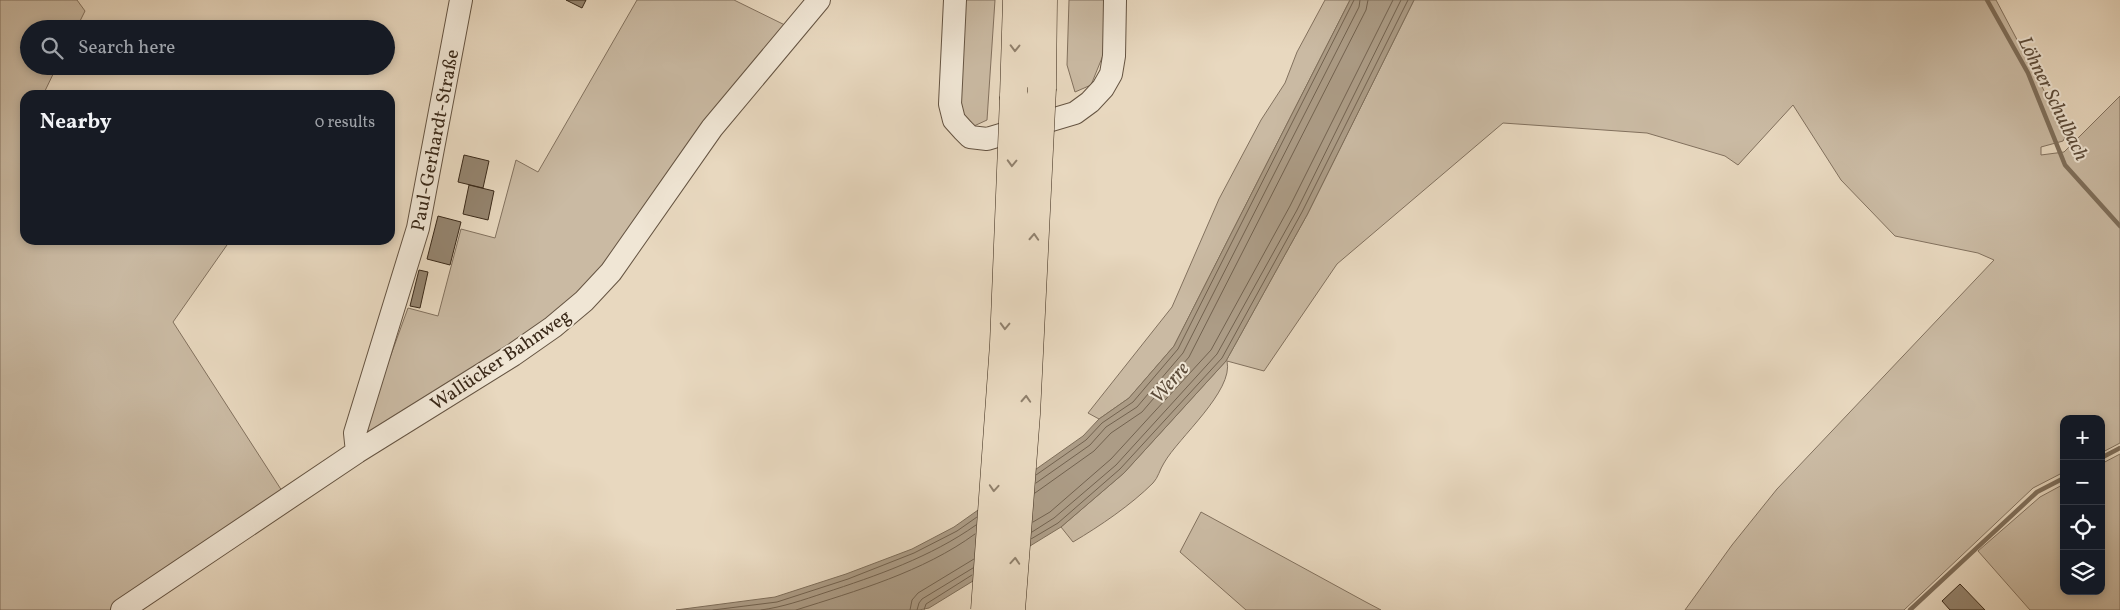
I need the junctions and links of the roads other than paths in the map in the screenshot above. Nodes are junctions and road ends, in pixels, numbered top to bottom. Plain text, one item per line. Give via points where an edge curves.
1 (461, 0) edge
2 (820, 0) edge
3 (955, 0) edge
4 (1016, 0) edge
5 (1043, 0) edge
6 (1115, 0) edge
7 (357, 452) junction
8 (122, 610) edge
9 (985, 610) edge
10 (1011, 610) edge

1 - 7 street, Paul-Gerhardt-Straße via 418,228 355,433
2 - 7 street, Wallücker Bahnweg via 712,128 611,272 584,301 554,327 513,355
3 - 6 street via 950,104 954,120 963,130 970,136 987,139 1075,112 1103,88 1111,74 1114,56
4 -> 9 highway, bridge via 1004,344
10 -> 5 highway, bridge via 1026,414 1042,88
7 - 8 street, Wallücker Bahnweg

